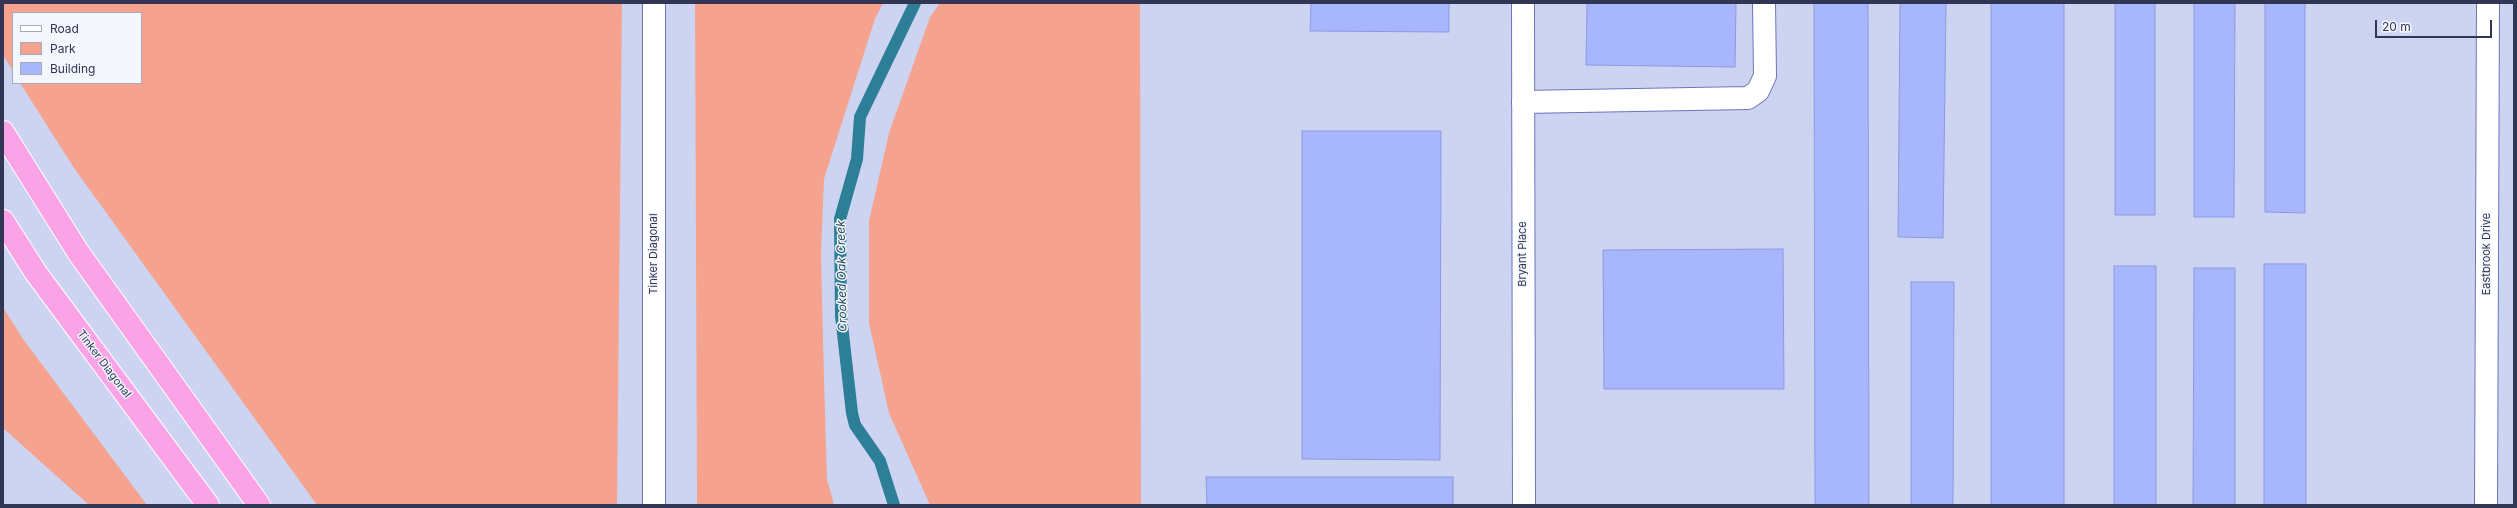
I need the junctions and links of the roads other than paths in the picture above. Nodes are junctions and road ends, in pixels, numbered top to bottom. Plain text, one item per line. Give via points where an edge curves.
1 (654, 3) edge
2 (1523, 3) edge
3 (1764, 3) edge
4 (2488, 3) edge
5 (1523, 102) junction
6 (3, 132) edge
7 (3, 221) edge
8 (208, 505) edge
9 (259, 505) edge
10 (654, 505) edge
11 (1524, 505) edge
12 (2486, 505) edge

1 - 10 street, Tinker Diagonal
2 - 5 street, Bryant Place
3 - 5 street via 1765,76 1758,91 1748,98
4 - 12 street, Eastbrook Drive
5 - 11 street, Bryant Place
6 - 9 highway via 78,252
7 - 8 highway, Tinker Diagonal via 36,273

